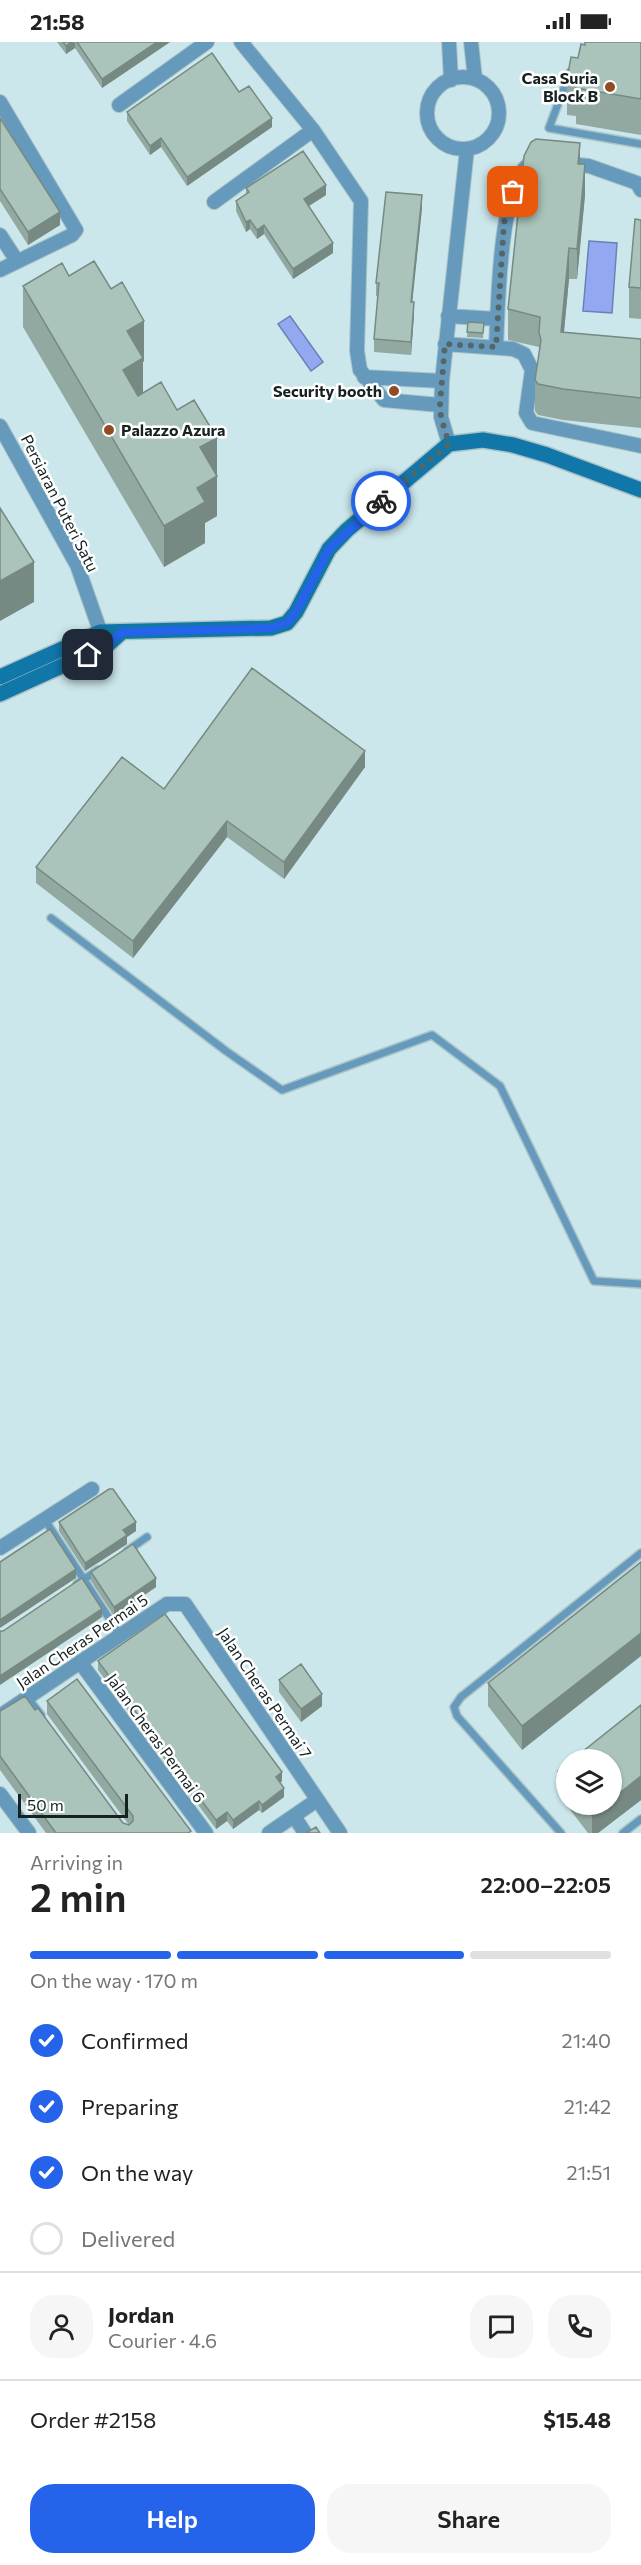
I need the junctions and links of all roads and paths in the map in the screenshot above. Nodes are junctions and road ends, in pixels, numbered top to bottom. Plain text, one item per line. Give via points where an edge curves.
1 (207, 42) edge
2 (241, 42) edge
3 (449, 42) edge
4 (471, 42) edge
5 (572, 65) edge
6 (474, 79) junction
7 (451, 80) junction
8 (0, 102) edge
9 (119, 105) dead end
10 (313, 130) junction
11 (641, 144) edge
12 (467, 149) junction
13 (641, 190) edge
14 (214, 202) dead end
15 (0, 235) edge
16 (17, 261) junction
17 (0, 270) edge
18 (448, 316) junction
19 (497, 319) junction
20 (445, 344) junction
21 (496, 347) junction
22 (364, 377) junction
23 (442, 381) junction
24 (440, 405) junction
25 (2, 434) edge
26 (449, 444) junction
27 (641, 446) edge
28 (641, 490) edge
29 (103, 639) junction
30 (0, 677) edge
31 (0, 694) edge
32 (51, 918) dead end
33 (641, 1284) edge
34 (92, 1489) dead end
35 (45, 1520) junction
36 (147, 1537) dead end
37 (0, 1548) edge
38 (641, 1553) edge
39 (120, 1555) edge
40 (102, 1567) edge
41 (84, 1579) junction
42 (65, 1592) edge
43 (185, 1604) joint
44 (120, 1635) junction
45 (80, 1662) junction
46 (27, 1697) junction
47 (0, 1716) edge
48 (48, 1724) edge
49 (0, 1794) edge
50 (316, 1800) junction
51 (294, 1816) junction
52 (641, 1819) edge
53 (29, 1833) edge
54 (206, 1833) edge
55 (269, 1833) edge
56 (305, 1833) edge
57 (340, 1833) edge
58 (561, 1833) edge
59 (623, 1833) edge

1 - 9 street
2 - 10 street
3 - 7 street
4 - 6 street
5 - 11 lane via 549,128
6 - 7 street
6 - 12 street via 494,93 499,117 489,138
7 - 12 street via 433,94 427,116 430,127 445,144
8 - 16 street via 76,230
10 - 14 street
10 - 22 street via 361,201 357,351
12 - 18 street
13 - 19 street via 637,183 589,166 534,161 525,166 518,176 504,223
15 - 16 street
16 - 17 street
18 - 19 street
18 - 20 street
19 - 21 street
20 - 21 street
20 - 23 street
21 - 27 street via 524,354 532,370 526,413 532,423
22 - 23 street
22 - 24 street via 384,400
23 - 24 street
24 - 26 street
25 - 29 street, Persiaran Puteri Satu via 77,565
26 - 28 street via 483,440 513,445
26 - 29 street via 329,549 287,623 271,628 122,632
29 - 30 street
29 - 31 street
32 - 33 lane via 282,1090 432,1035 500,1086 594,1281
34 - 35 street
35 - 37 street
35 - 41 lane
36 - 39 lane
38 - 58 lane via 460,1697 454,1707 457,1716
40 - 41 lane
41 - 42 lane
41 - 44 lane
43 - 44 street, Jalan Cheras Permai 5 via 167,1604
43 - 50 street, Jalan Cheras Permai 7
44 - 45 street, Jalan Cheras Permai 5
45 - 46 street, Jalan Cheras Permai 5
45 - 54 street, Jalan Cheras Permai 6
46 - 47 street, Jalan Cheras Permai 5
46 - 48 lane
49 - 53 street
50 - 51 street
50 - 57 street, Jalan Cheras Permai 7
51 - 55 street
51 - 56 street
52 - 59 lane

